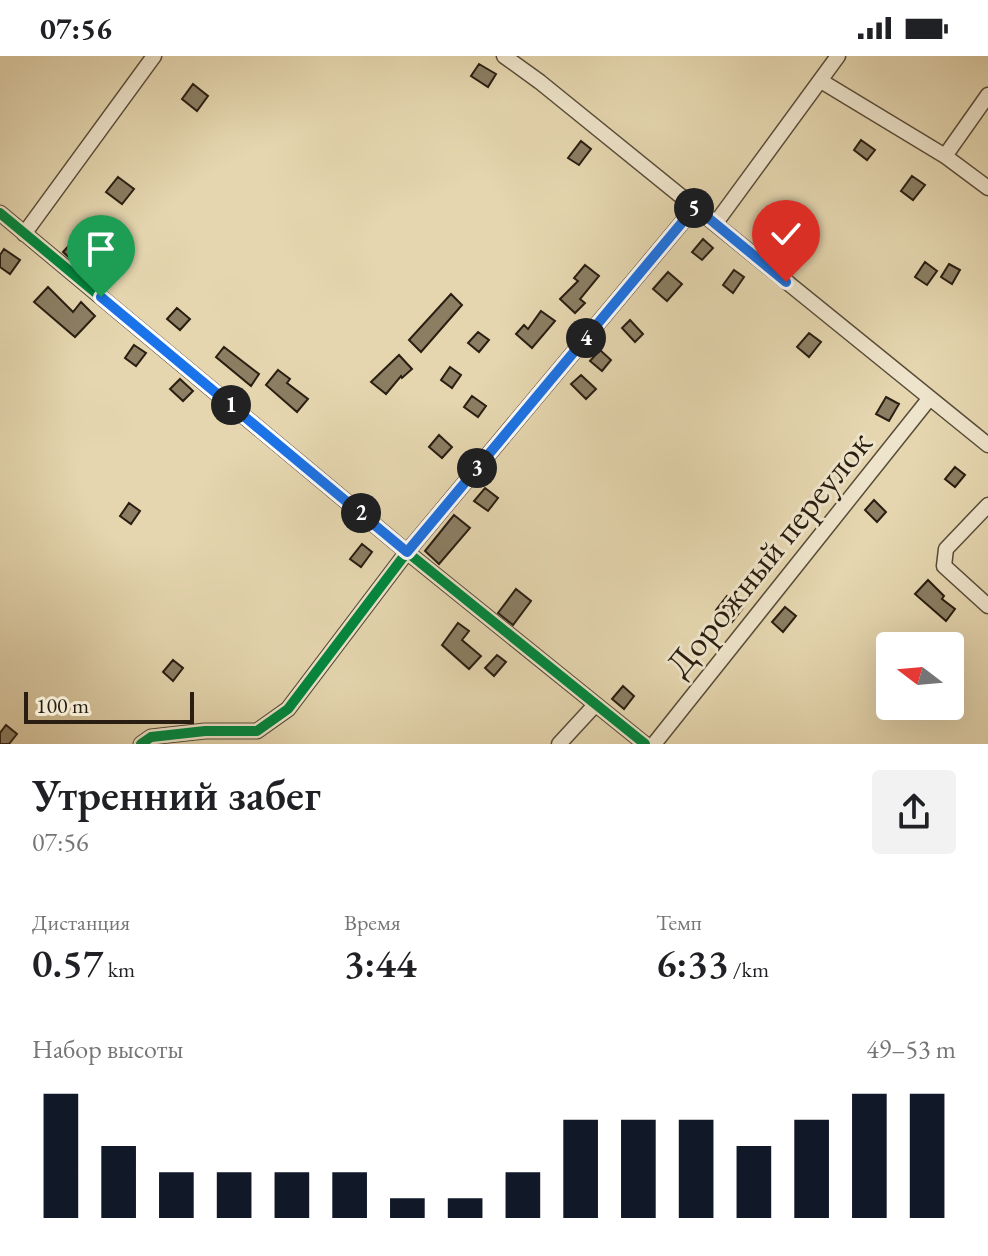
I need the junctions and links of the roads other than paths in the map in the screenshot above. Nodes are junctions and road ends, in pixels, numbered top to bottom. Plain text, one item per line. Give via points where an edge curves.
1 (154, 56) edge
2 (504, 56) edge
3 (838, 56) edge
4 (821, 81) junction
5 (988, 95) edge
6 (945, 156) junction
7 (988, 188) edge
8 (695, 207) junction
9 (0, 213) edge
10 (715, 224) junction
11 (24, 234) junction
12 (929, 399) junction
13 (988, 445) edge
14 (988, 505) edge
15 (407, 552) junction
16 (988, 606) edge
17 (595, 705) junction
18 (141, 744) edge
19 (559, 744) edge
20 (645, 744) edge
21 (654, 744) edge

1 - 11 street
2 - 8 street
3 - 4 street
4 - 6 street
4 - 10 street
5 - 6 street
6 - 7 street
8 - 10 street
8 - 15 street
9 - 11 street
10 - 12 street
11 - 15 street
12 - 13 street
12 - 21 street, Дорожный переулок
14 - 16 street via 946,549 944,566
15 - 17 street
15 - 18 street via 288,709 257,731 151,737
17 - 19 street
17 - 20 street

